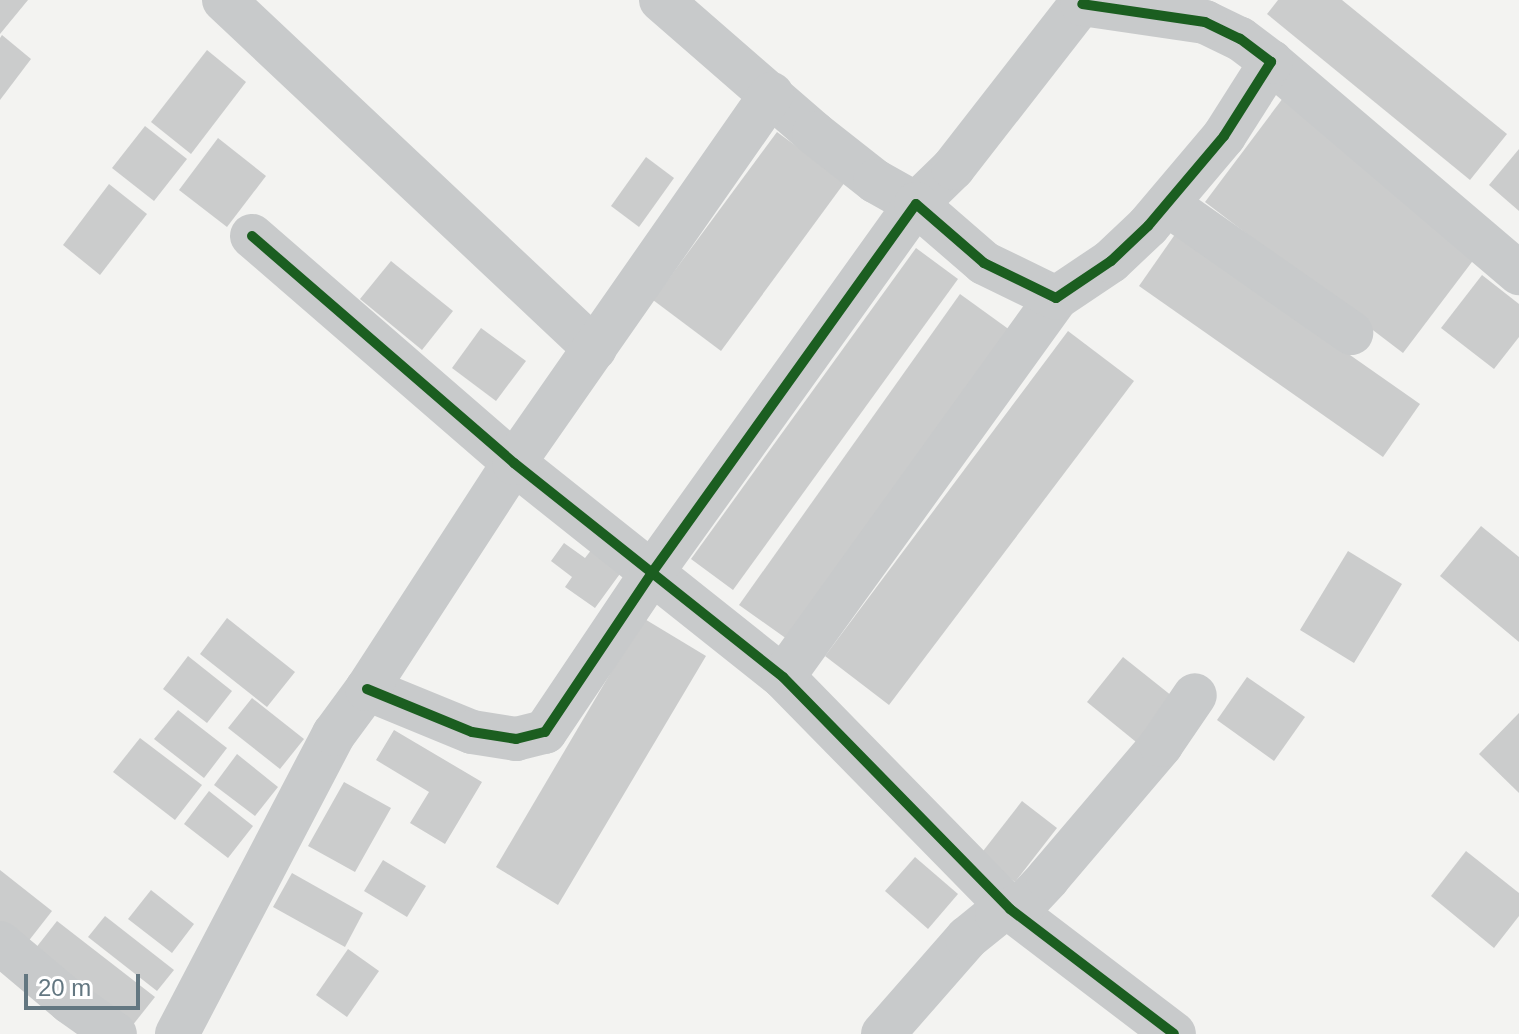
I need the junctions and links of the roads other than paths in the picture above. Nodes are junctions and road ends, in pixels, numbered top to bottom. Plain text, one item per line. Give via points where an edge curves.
1 (224, 0) edge
2 (661, 0) edge
3 (1083, 2) edge
4 (1271, 62) junction
5 (771, 94) junction
6 (916, 204) junction
7 (1167, 204) junction
8 (252, 236) dead end
9 (1519, 273) edge
10 (1056, 298) junction
11 (1351, 333) dead end
12 (595, 349) junction
13 (514, 463) junction
14 (651, 574) junction
15 (783, 677) junction
16 (367, 689) junction
17 (1195, 695) dead end
18 (1010, 909) junction
19 (0, 943) edge
20 (115, 1034) edge
21 (177, 1034) edge
22 (883, 1034) edge
23 (1174, 1034) edge

1 - 12 street
2 - 5 street
3 - 4 street via 1205,22
3 - 6 street via 953,168
4 - 7 street via 1224,136
4 - 9 street
5 - 6 street via 875,181
5 - 12 street
6 - 10 street via 984,263
6 - 14 street
7 - 10 street via 1111,261
7 - 11 street
8 - 13 street
10 - 15 street
12 - 13 street
13 - 14 street
13 - 16 street
14 - 15 street
14 - 16 street via 545,732 516,739 472,732
15 - 18 street
16 - 21 street via 334,734
17 - 18 street via 1161,745 1048,878 1025,903
18 - 22 street via 967,938
18 - 23 street
19 - 20 street

